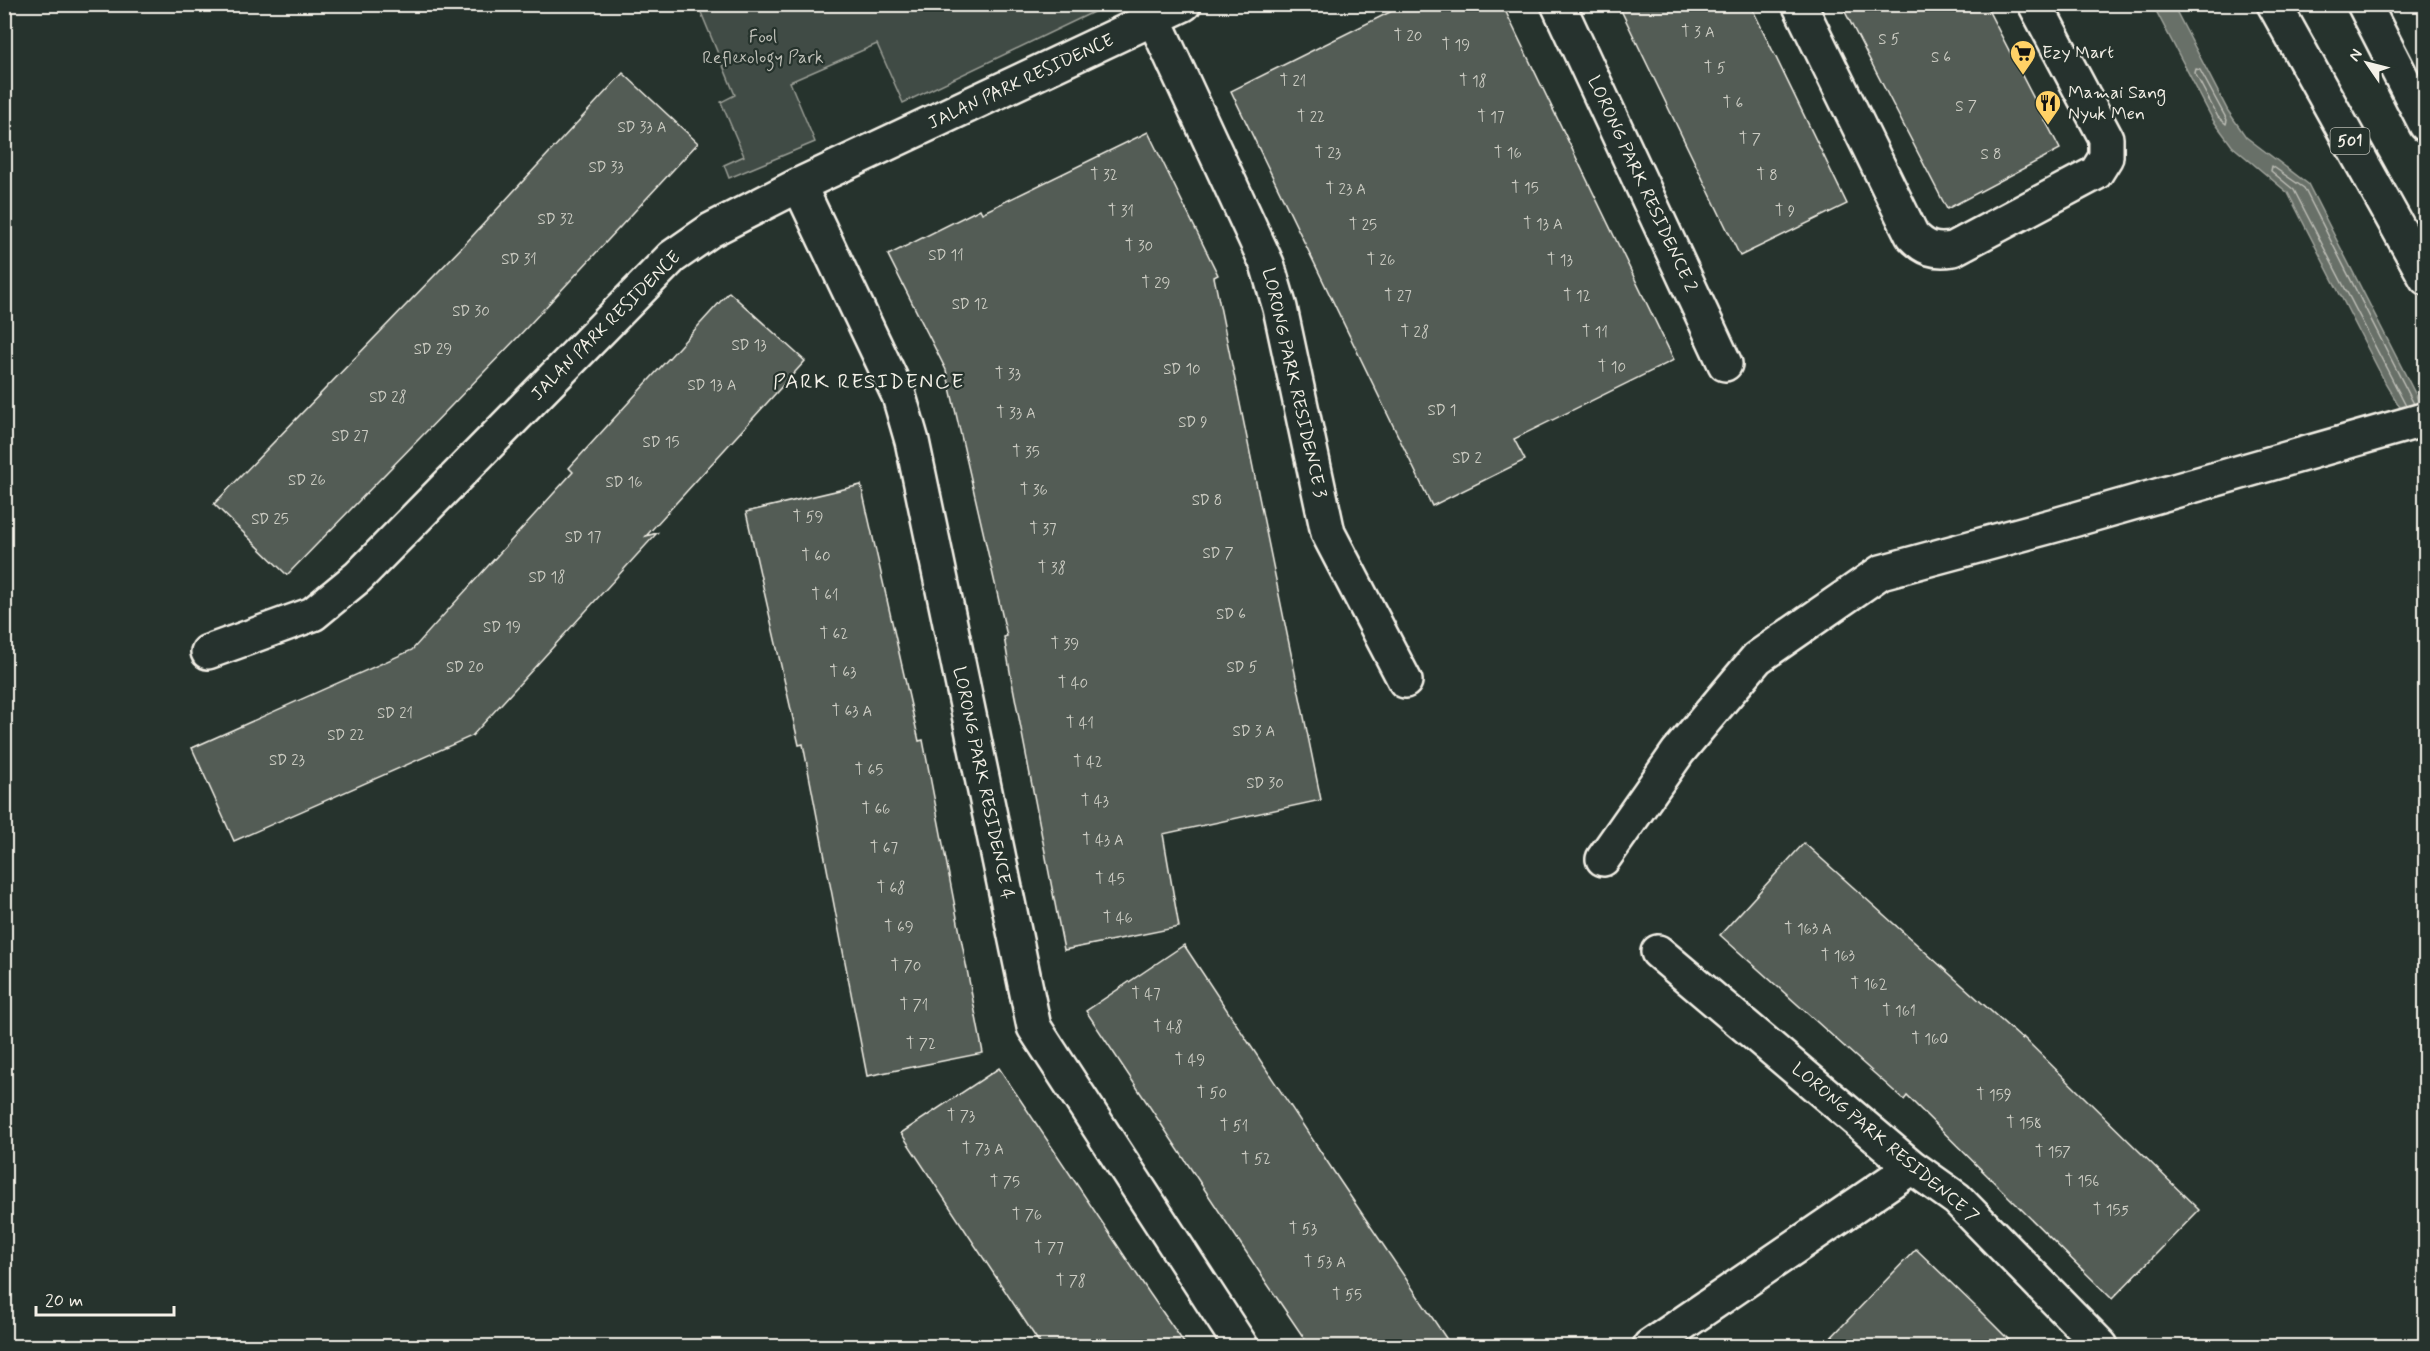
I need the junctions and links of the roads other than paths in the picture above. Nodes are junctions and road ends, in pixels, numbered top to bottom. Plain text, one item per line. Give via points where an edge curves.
1 (1184, 4) edge
2 (1558, 4) edge
3 (1799, 4) edge
4 (2035, 4) edge
5 (2274, 4) edge
6 (2364, 4) edge
7 (1154, 19) junction
8 (2426, 125) edge
9 (799, 185) junction
10 (2426, 278) edge
11 (1725, 364) dead end
12 (2411, 423) edge
13 (208, 652) dead end
14 (1406, 681) dead end
15 (1603, 859) dead end
16 (1658, 952) dead end
17 (1912, 1167) junction
18 (1240, 1347) edge
19 (1650, 1347) edge
20 (2101, 1347) edge

1 - 7 street, JALAN PARK RESIDENCE
2 - 11 street, LORONG PARK RESIDENCE 2
3 - 4 street via 1912,236 1930,249 1941,251 1953,249 2096,173 2106,157 2106,138
5 - 10 street, 501
6 - 8 street
7 - 9 street, JALAN PARK RESIDENCE
7 - 14 street, LORONG PARK RESIDENCE 3 via 1267,264 1328,533
9 - 13 street, JALAN PARK RESIDENCE via 711,230 672,257 358,577 313,614
9 - 18 street, LORONG PARK RESIDENCE 4 via 902,407 1034,1027
12 - 15 street via 1881,572 1758,658 1678,752
16 - 17 street, LORONG PARK RESIDENCE 7
17 - 19 street
17 - 20 street, LORONG PARK RESIDENCE 7 via 1958,1199

